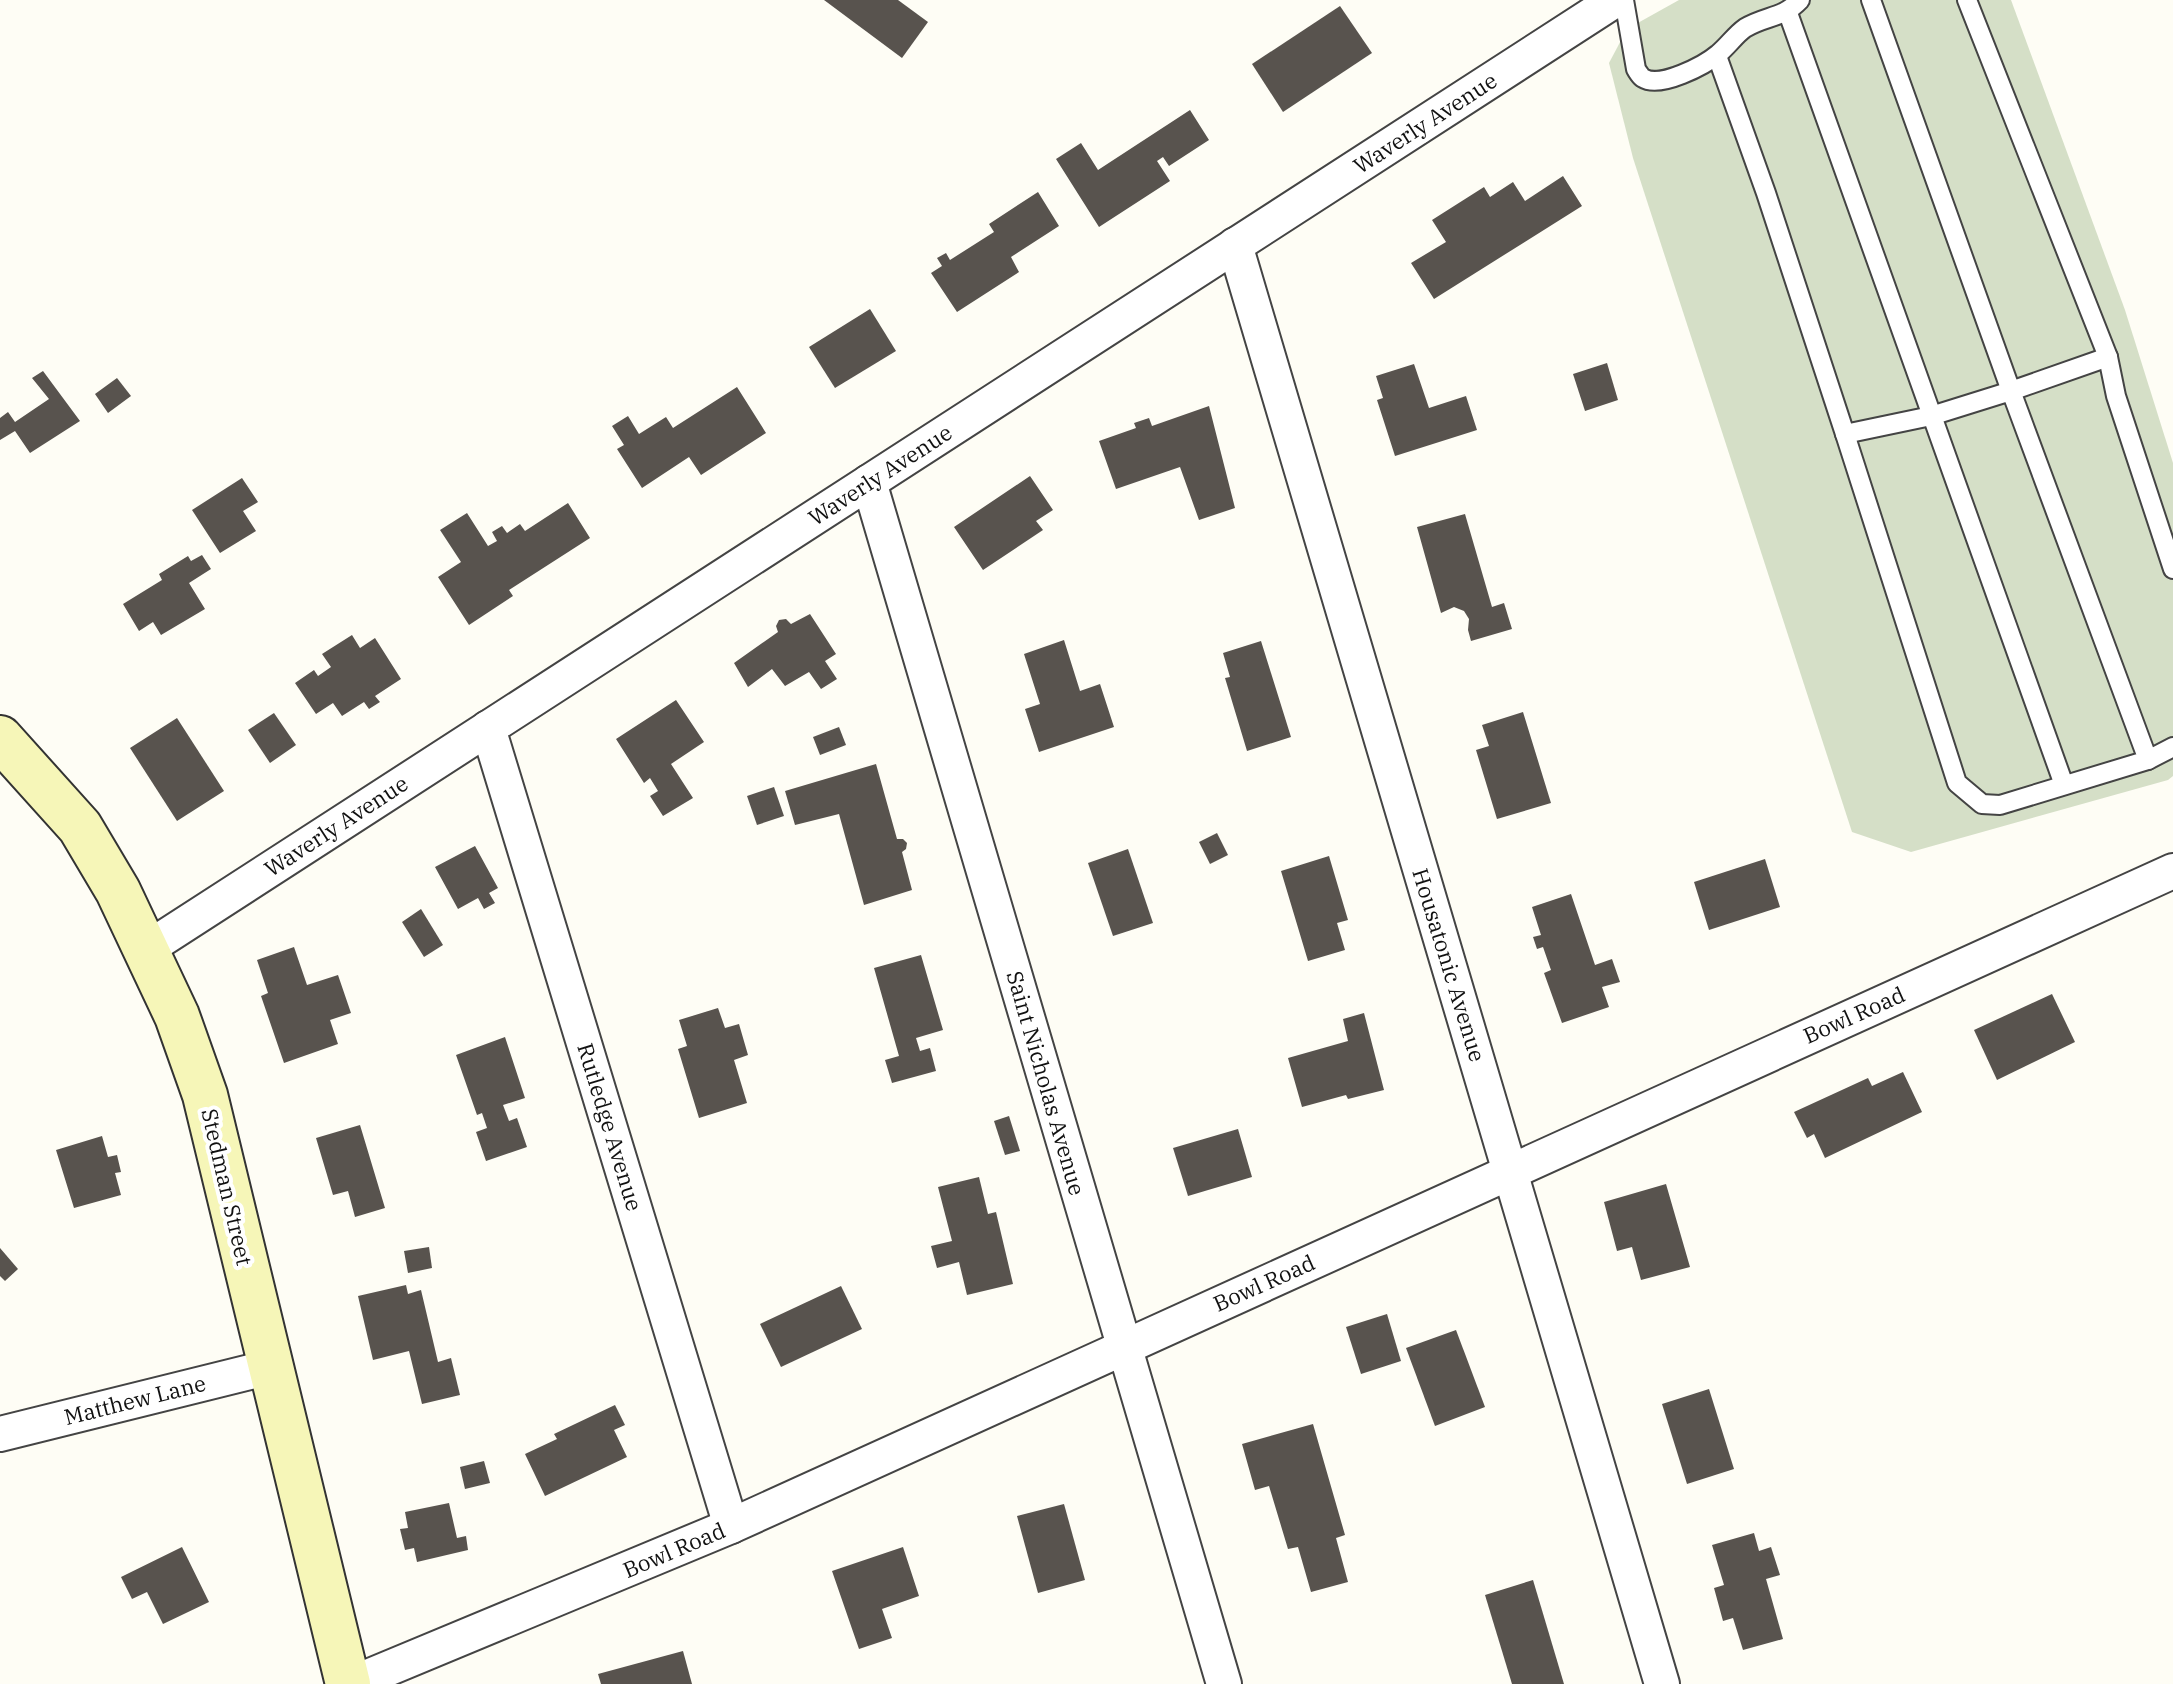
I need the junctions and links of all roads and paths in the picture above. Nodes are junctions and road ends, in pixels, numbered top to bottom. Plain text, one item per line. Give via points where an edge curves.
1 (1615, 0) edge
2 (1624, 0) edge
3 (1871, 0) edge
4 (1967, 0) edge
5 (1794, 6) edge
6 (1717, 56) junction
7 (1235, 245) junction
8 (2108, 357) junction
9 (2011, 391) junction
10 (1931, 416) junction
11 (1845, 434) junction
12 (869, 482) junction
13 (2173, 569) edge
14 (488, 728) junction
15 (0, 738) edge
16 (2173, 747) edge
17 (2148, 760) junction
18 (2064, 785) junction
19 (2173, 871) edge
20 (145, 950) junction
21 (1510, 1171) junction
22 (1124, 1346) junction
23 (270, 1367) junction
24 (0, 1434) edge
25 (731, 1526) junction
26 (349, 1684) edge
27 (1224, 1684) edge
28 (1662, 1684) edge

1 - 7 street, Waverly Avenue
2 - 6 lane via 1642,78 1672,79
3 - 9 lane
4 - 8 lane
5 - 6 lane via 1741,30
5 - 10 lane
6 - 11 lane
7 - 12 street, Waverly Avenue
7 - 21 street, Housatonic Avenue
8 - 9 lane
8 - 13 lane
9 - 10 lane
9 - 17 lane
10 - 11 lane
10 - 18 lane
11 - 18 lane via 1957,783 1982,804 2000,805
12 - 14 street, Waverly Avenue
12 - 22 street, Saint Nicholas Avenue
14 - 20 street, Waverly Avenue
14 - 25 street, Rutledge Avenue
15 - 20 main road, Stedman Street via 80,827
16 - 17 lane
17 - 18 lane
19 - 21 street, Bowl Road
20 - 23 main road, Stedman Street via 177,1016 205,1095
21 - 22 street, Bowl Road
21 - 28 street, Housatonic Avenue
22 - 25 street, Bowl Road
22 - 27 street, Saint Nicholas Avenue
23 - 24 street, Matthew Lane
23 - 26 main road, Stedman Street
25 - 26 street, Bowl Road

